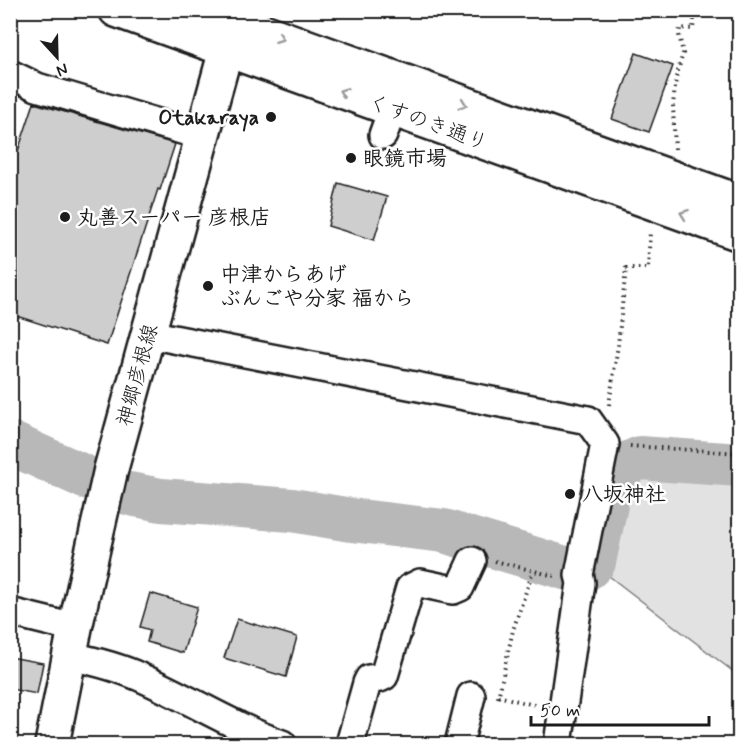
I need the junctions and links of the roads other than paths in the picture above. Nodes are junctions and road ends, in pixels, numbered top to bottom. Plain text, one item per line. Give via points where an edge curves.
1 (116, 10) edge
2 (226, 23) edge
3 (10, 74) edge
4 (202, 136) junction
5 (740, 202) edge
6 (740, 234) edge
7 (148, 334) junction
8 (472, 561) road end
9 (10, 612) edge
10 (72, 642) junction
11 (471, 696) road end
12 (52, 744) edge
13 (282, 744) edge
14 (350, 744) edge
15 (459, 744) edge
16 (558, 744) edge

1 - 2 main road, くすのき通り
2 - 4 main road, 神郷彦根線
2 -> 5 main road, くすのき通り
6 -> 2 main road, くすのき通り via 388,122
3 - 4 street via 37,87
4 - 7 main road, 神郷彦根線
7 - 10 main road, 神郷彦根線 via 111,469
7 - 16 street via 588,420 600,436
8 - 14 street via 460,587 453,590 420,583 410,588 384,676 369,679
9 - 10 street
10 - 12 main road, 神郷彦根線
10 - 13 street via 97,662 200,698 260,736
11 - 15 street

